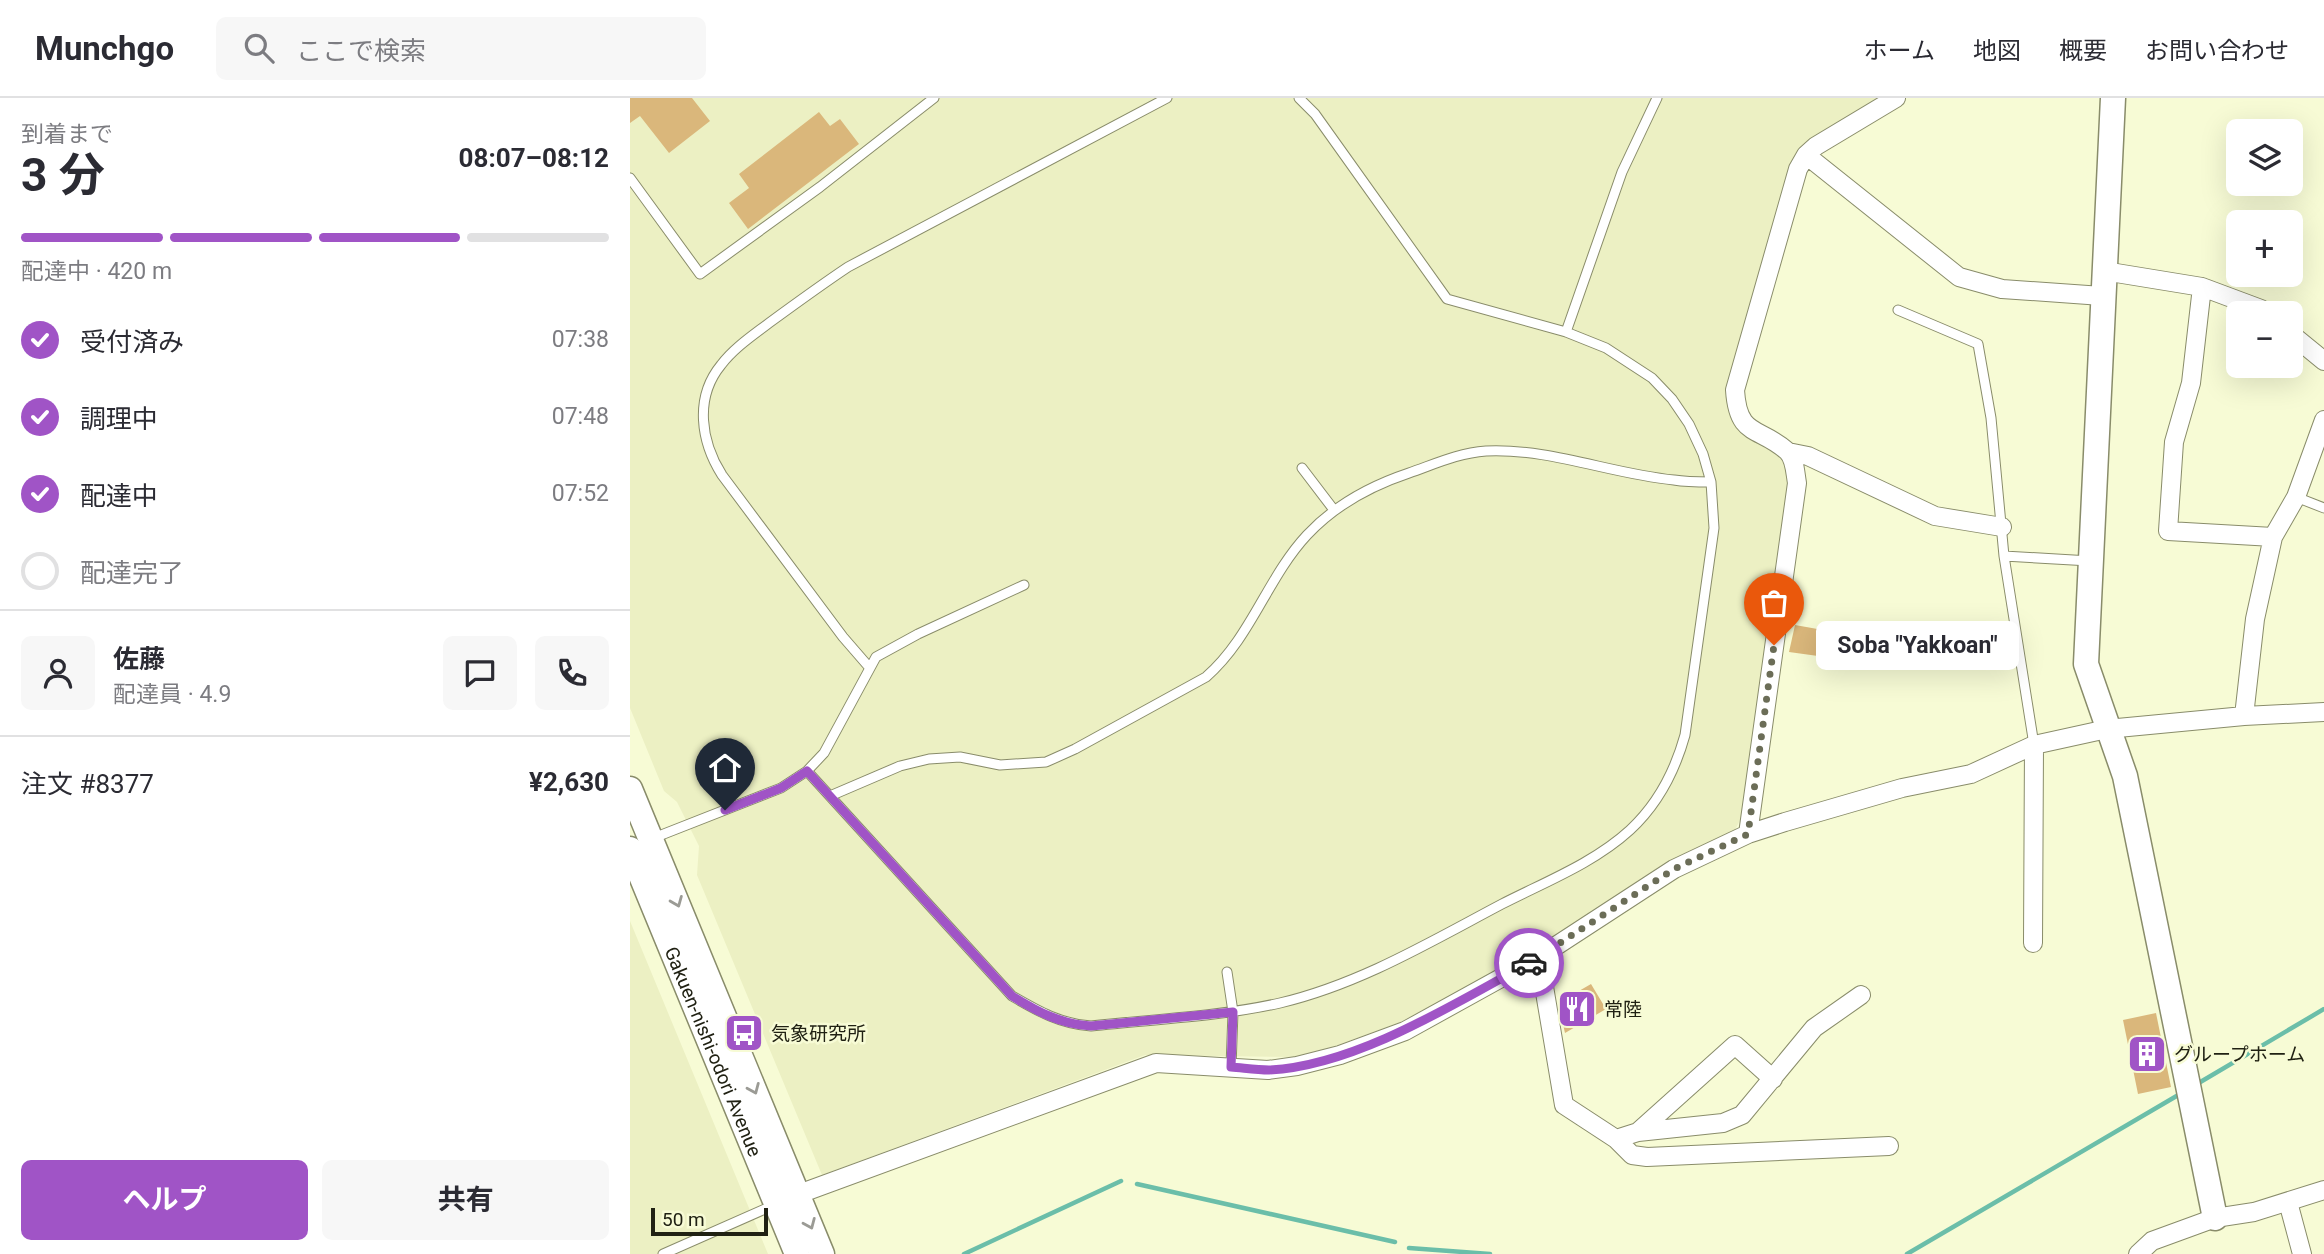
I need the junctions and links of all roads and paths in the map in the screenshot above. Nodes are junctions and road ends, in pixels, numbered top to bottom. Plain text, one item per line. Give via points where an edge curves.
1 (934, 98) edge
2 (1167, 98) edge
3 (1299, 98) edge
4 (1657, 98) edge
5 (1896, 98) edge
6 (2113, 98) edge
7 (1806, 155) junction
8 (630, 178) edge
9 (2104, 271) junction
10 (2202, 287) junction
11 (2102, 296) junction
12 (2240, 301) edge
13 (1898, 310) dead end
14 (1566, 332) junction
15 (2303, 344) edge
16 (2324, 361) edge
17 (2324, 420) edge
18 (1788, 452) junction
19 (1302, 468) dead end
20 (1711, 482) junction
21 (2296, 497) junction
22 (2324, 508) edge
23 (1334, 510) junction
24 (2001, 527) junction
25 (2273, 537) junction
26 (2004, 555) junction
27 (2090, 561) junction
28 (1024, 585) dead end
29 (869, 667) junction
30 (2324, 712) edge
31 (2244, 716) junction
32 (2107, 729) junction
33 (2034, 745) junction
34 (807, 771) junction
35 (630, 789) edge
36 (830, 796) junction
37 (1748, 834) junction
38 (637, 845) edge
39 (2033, 943) dead end
40 (1539, 957) junction
41 (1227, 972) dead end
42 (1861, 995) dead end
43 (1233, 1012) junction
44 (1231, 1067) junction
45 (1773, 1079) junction
46 (1638, 1132) junction
47 (1616, 1139) junction
48 (1889, 1146) dead end
49 (2324, 1190) edge
50 (786, 1199) junction
51 (2288, 1202) junction
52 (2215, 1219) junction
53 (663, 1254) edge
54 (797, 1254) edge
55 (822, 1254) edge
56 (2138, 1254) edge
57 (2302, 1254) edge

1 - 8 lane via 700,274
2 - 29 lane via 848,267 734,350 708,389 703,415 711,458
3 - 14 lane via 1447,299
4 - 14 lane via 1622,172
5 - 7 street
6 - 9 street
7 - 11 street via 1959,277 2002,289
7 - 18 street via 1798,169 1735,390 1742,421
9 - 10 street
9 - 11 street
10 - 12 street
10 - 25 street via 2191,383 2174,442 2168,531
11 - 27 street
13 - 24 lane via 1978,344 1991,418
14 - 20 lane via 1629,361 1672,399 1689,424
15 - 16 street
17 - 21 street
18 - 24 street via 1808,456 1935,516
18 - 37 street via 1797,482
19 - 23 lane
20 - 23 lane via 1672,480 1526,452 1485,451 1442,460 1388,480
20 - 43 lane via 1714,528 1685,735 1678,760 1652,807 1632,829 1590,859 1371,972 1321,992
21 - 22 lane
21 - 25 street
23 - 36 lane via 1291,553 1224,662 1206,677 1046,762 1000,765 960,757 929,759 900,766
24 - 26 lane
25 - 31 street via 2255,619
26 - 27 lane
26 - 33 lane
27 - 32 street via 2086,664
28 - 29 lane via 918,634 876,657
29 - 34 lane via 824,753
30 - 31 street
31 - 32 street
32 - 33 street
32 - 52 street via 2125,776
33 - 37 street via 1971,774 1902,788
33 - 39 street
34 - 36 lane
34 - 38 lane via 781,788
35 - 38 street, Gakuen-nishi-odori Avenue
36 - 43 lane via 1012,996 1044,1015 1091,1026
37 - 40 street via 1674,869
38 - 50 street, Gakuen-nishi-odori Avenue
40 - 44 street via 1405,1031 1340,1055 1268,1070
40 - 47 street via 1564,1105
41 - 43 lane
42 - 45 street via 1814,1028
43 - 44 lane
44 - 50 street via 1156,1063
45 - 46 street via 1742,1115 1723,1123
45 - 46 street via 1735,1045
46 - 47 street
47 - 48 street via 1632,1155 1647,1157
49 - 51 street
50 - 53 lane
50 - 54 street, Gakuen-nishi-odori Avenue
50 -> 55 street, Gakuen-nishi-odori Avenue
51 - 52 street
51 - 57 street
52 - 56 street via 2152,1241

